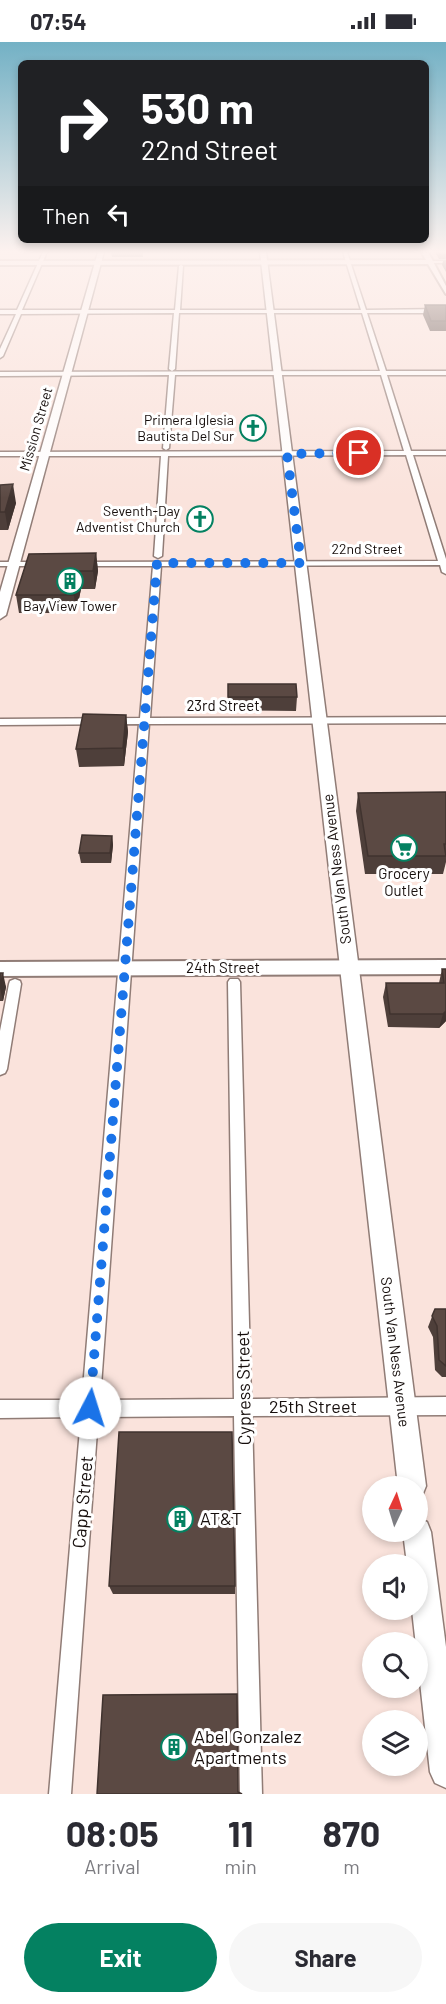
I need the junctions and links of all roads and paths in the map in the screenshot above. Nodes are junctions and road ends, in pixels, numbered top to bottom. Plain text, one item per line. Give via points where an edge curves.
1 (10, 334) edge
2 (78, 334) edge
3 (175, 334) edge
4 (273, 334) edge
5 (370, 334) edge
6 (0, 356) edge
7 (172, 371) junction
8 (446, 372) edge
9 (278, 373) junction
10 (383, 373) junction
11 (0, 374) edge
12 (67, 374) junction
13 (166, 451) junction
14 (409, 453) junction
15 (446, 453) edge
16 (0, 454) edge
17 (45, 454) junction
18 (287, 454) junction
19 (157, 560) junction
20 (445, 562) edge
21 (301, 563) junction
22 (0, 564) edge
23 (14, 564) junction
24 (51, 564) edge
25 (73, 564) edge
26 (446, 572) edge
27 (0, 615) edge
28 (320, 720) junction
29 (446, 720) edge
30 (144, 721) junction
31 (0, 722) edge
32 (349, 967) junction
33 (446, 967) edge
34 (125, 968) junction
35 (0, 969) edge
36 (234, 982) dead end
37 (15, 984) dead end
38 (0, 1069) edge
39 (402, 1406) junction
40 (446, 1406) edge
41 (244, 1407) junction
42 (90, 1408) junction
43 (0, 1409) edge
44 (411, 1476) edge
45 (418, 1542) edge
46 (446, 1772) edge
47 (60, 1794) edge
48 (251, 1794) edge

1 - 6 street
2 - 12 main road, Mission Street
3 - 7 street, Capp Street
4 - 9 main road, South Van Ness Avenue
5 - 10 street
7 - 9 street
7 - 12 street
7 - 13 street, Capp Street
8 - 10 street
9 - 10 street
9 - 18 main road, South Van Ness Avenue
10 - 14 street
11 - 12 street
12 - 17 main road, Mission Street
13 - 17 street
13 - 18 street
13 - 19 street, Capp Street
14 - 15 street
14 - 18 street
14 - 20 street
16 - 17 street
17 - 23 main road, Mission Street
18 - 21 main road, South Van Ness Avenue
19 - 21 street, 22nd Street
19 - 25 street, 22nd Street
19 - 30 street, Capp Street
20 - 21 street, 22nd Street
20 - 26 street
21 - 28 main road, South Van Ness Avenue
22 - 23 street
23 - 24 street
23 - 27 main road, Mission Street
28 - 29 street, 23rd Street
28 - 30 street, 23rd Street
28 - 32 main road, South Van Ness Avenue
30 - 31 street, 23rd Street
30 - 34 street, Capp Street
32 - 33 street, 24th Street
32 - 34 street, 24th Street
32 - 39 main road, South Van Ness Avenue
34 - 35 street, 24th Street
34 - 42 street, Capp Street
36 - 41 street, Cypress Street
37 - 38 street
39 - 40 street, 25th Street
39 - 41 street, 25th Street
39 - 44 main road, South Van Ness Avenue
41 - 42 street, 25th Street
41 - 48 street, Cypress Street
42 - 43 street, 25th Street
42 - 47 street, Capp Street
45 - 46 main road

